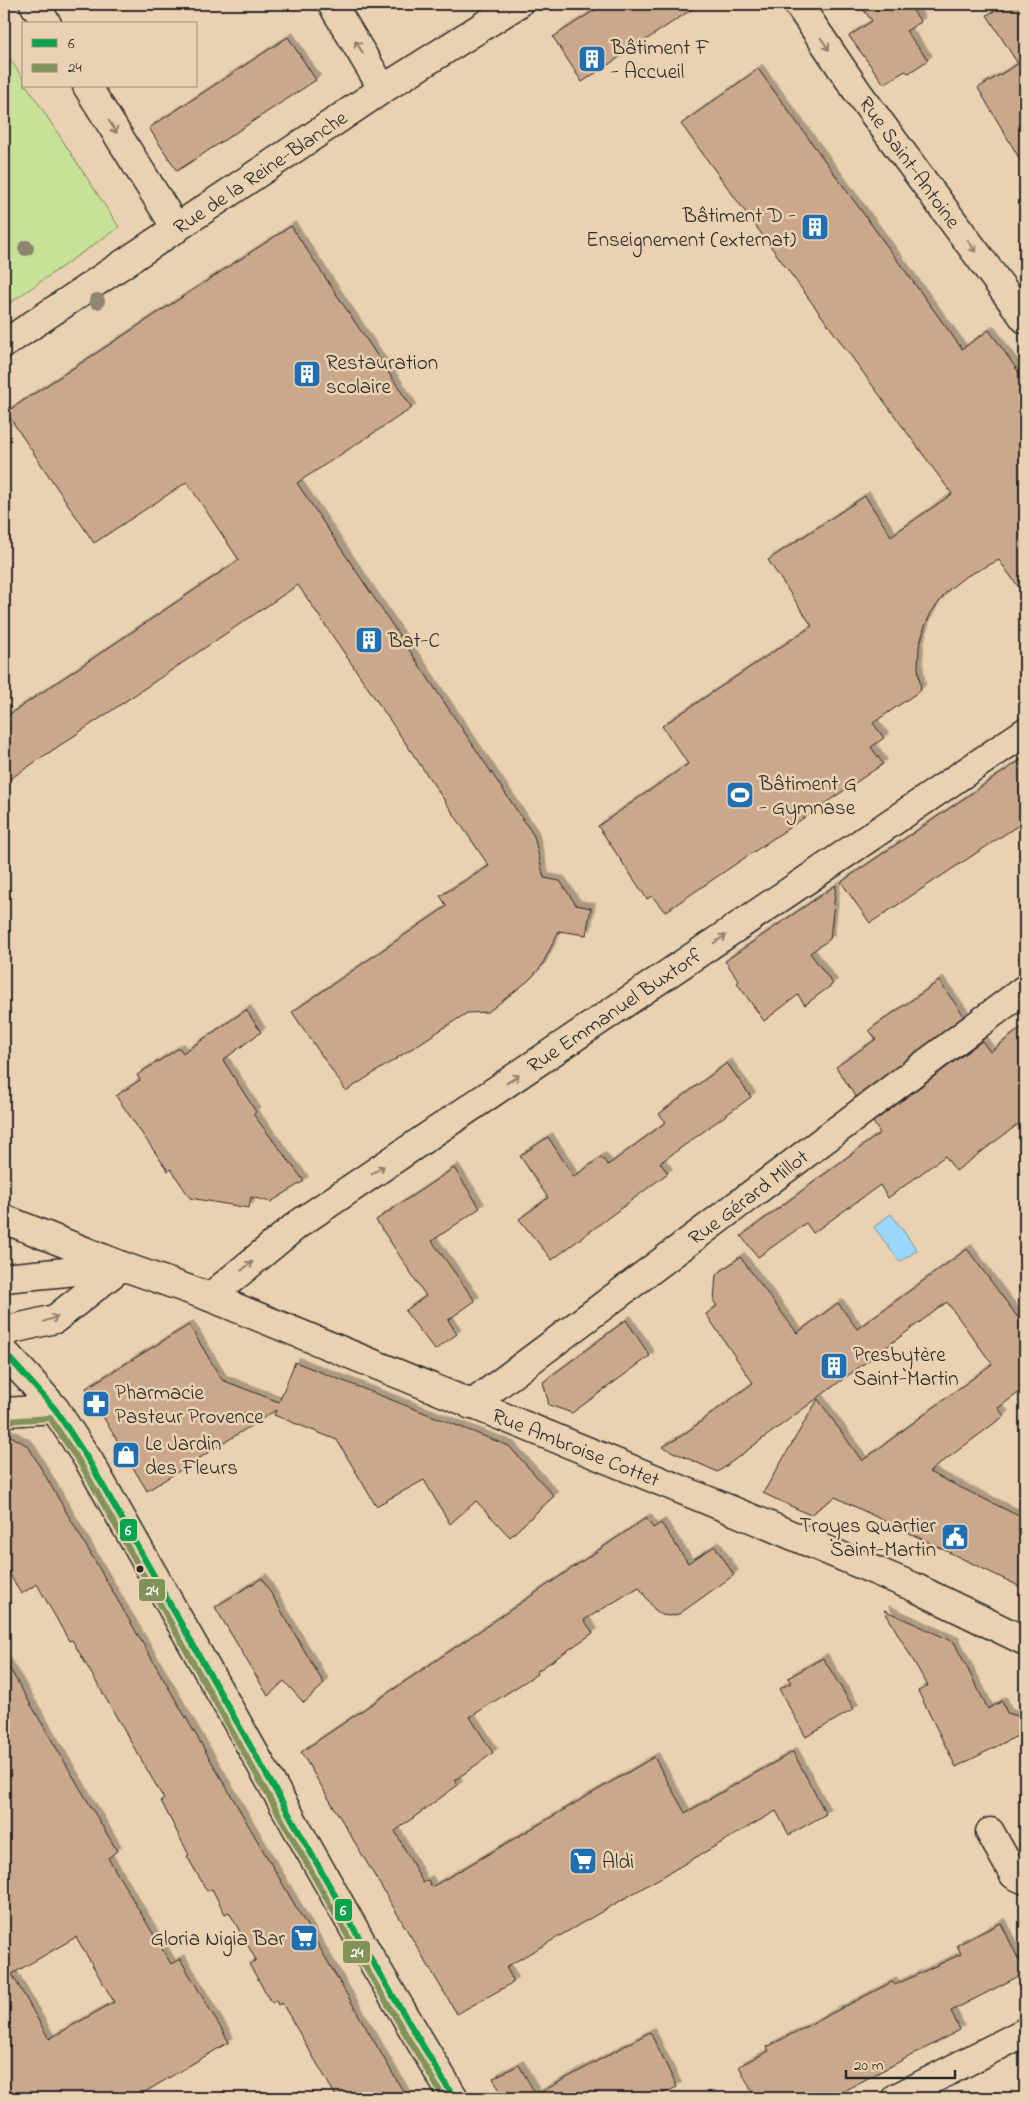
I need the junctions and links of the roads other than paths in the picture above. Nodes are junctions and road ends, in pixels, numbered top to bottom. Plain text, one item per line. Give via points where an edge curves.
1 (34, 4) edge
2 (332, 4) edge
3 (518, 4) edge
4 (798, 4) edge
5 (46, 22) edge
6 (88, 88) edge
7 (383, 89) junction
8 (176, 229) junction
9 (1025, 318) edge
10 (4, 344) edge
11 (1025, 732) edge
12 (1025, 989) edge
13 (4, 1219) edge
14 (122, 1266) junction
15 (4, 1278) edge
16 (210, 1297) junction
17 (4, 1331) edge
18 (4, 1352) edge
19 (472, 1405) junction
20 (55, 1409) junction
21 (4, 1412) edge
22 (1025, 1642) edge
23 (990, 1832) dead end
24 (1025, 1880) edge
25 (1025, 2032) edge
26 (454, 2098) edge
27 (896, 2098) edge

1 - 5 street
7 -> 2 street
3 - 7 street, Rue de la Reine-Blanche
4 -> 9 street, Rue Saint-Antoine via 859,94
6 -> 8 street
7 - 8 street, Rue de la Reine-Blanche
8 - 10 street, Rue de la Reine-Blanche
16 -> 11 street, Rue Emmanuel Buxtorf via 297,1225
12 - 19 street, Rue Gérard Millot
13 - 14 street, Rue Ambroise Cottet
14 - 15 street
14 - 16 street, Rue Ambroise Cottet
17 -> 14 street via 55,1319
16 - 19 street, Rue Ambroise Cottet
18 - 20 street
19 - 22 street, Rue Ambroise Cottet via 914,1587
20 - 21 street
20 - 26 street via 89,1462 371,1959
23 - 24 street via 1014,1875
25 - 27 street

